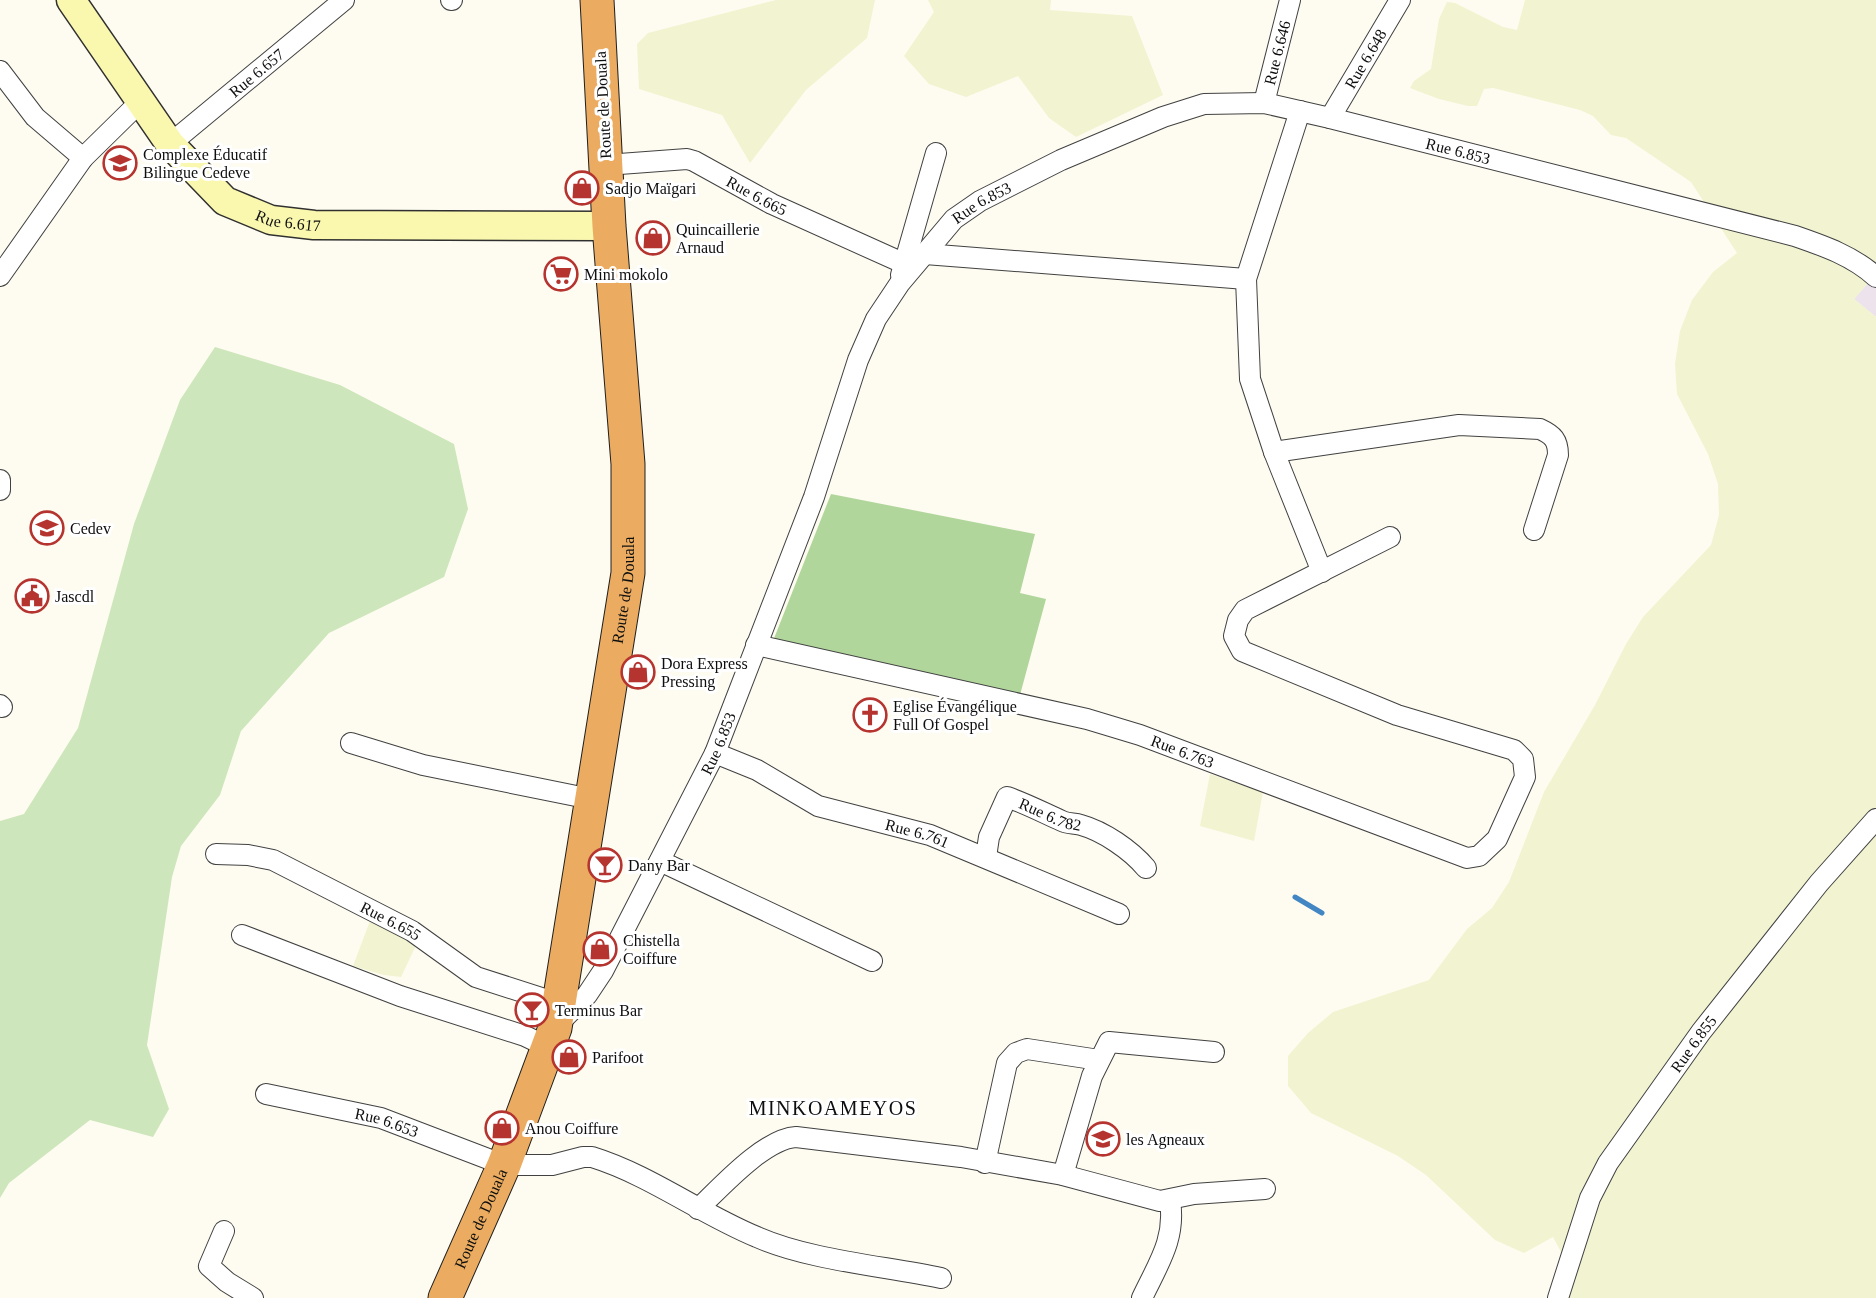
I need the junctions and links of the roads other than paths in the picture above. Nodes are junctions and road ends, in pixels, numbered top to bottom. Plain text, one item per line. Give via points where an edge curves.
1 (71, 0) edge
2 (344, 0) edge
3 (597, 0) edge
4 (1290, 0) edge
5 (1401, 0) edge
6 (0, 72) edge
7 (141, 101) junction
8 (1264, 103) junction
9 (1300, 111) junction
10 (1330, 118) junction
11 (170, 144) junction
12 (936, 153) dead end
13 (83, 158) junction
14 (606, 165) junction
15 (609, 226) junction
16 (925, 254) junction
17 (903, 263) junction
18 (0, 276) edge
19 (1876, 277) edge
20 (1246, 279) junction
21 (900, 283) junction
22 (1274, 452) junction
23 (0, 480) edge
24 (0, 490) edge
25 (1534, 530) dead end
26 (1390, 537) dead end
27 (1322, 572) junction
28 (756, 645) junction
29 (351, 742) dead end
30 (715, 753) junction
31 (591, 799) junction
32 (1876, 819) edge
33 (216, 854) dead end
34 (986, 857) junction
35 (660, 861) junction
36 (1146, 868) dead end
37 (1119, 914) dead end
38 (242, 935) dead end
39 (872, 961) dead end
40 (554, 1026) junction
41 (1214, 1052) dead end
42 (1099, 1060) junction
43 (266, 1094) dead end
44 (985, 1162) junction
45 (504, 1165) junction
46 (1063, 1175) junction
47 (1265, 1189) dead end
48 (1170, 1201) junction
49 (698, 1209) junction
50 (224, 1231) dead end
51 (941, 1278) dead end
52 (254, 1298) edge
53 (445, 1298) edge
54 (1142, 1298) edge
55 (1558, 1298) edge

1 - 7 street, Rue 6.617
2 - 11 street, Rue 6.657
3 - 14 highway, Route de Douala
4 - 8 street, Rue 6.646
5 - 10 street, Rue 6.648
6 - 13 street via 35,117
7 - 11 street, Rue 6.617
7 - 13 street
8 - 9 street, Rue 6.853
8 - 16 street, Rue 6.853 via 1204,104 1104,141 980,201 954,219
9 - 10 street, Rue 6.853
9 - 20 street
10 - 19 street, Rue 6.853 via 1794,236 1829,247
11 - 15 street, Rue 6.617 via 225,201 271,220 314,225
12 - 17 street
13 - 18 street
14 - 15 highway, Route de Douala
14 - 17 street, Rue 6.665 via 694,161 772,204
15 - 31 highway, Route de Douala via 628,464 628,573
16 - 20 street
16 - 21 street, Rue 6.853
17 - 21 street
20 - 22 street via 1250,379
21 - 28 street, Rue 6.853 via 876,319 858,360 814,497
22 - 25 street via 1459,425 1540,429 1558,443 1558,455
22 - 27 street
23 - 24 street
26 - 27 street
27 - 28 street, Rue 6.763 via 1245,610 1234,636 1242,651 1397,715 1514,750 1522,759 1525,777 1497,839 1479,856 1467,858 1140,735 1087,719
28 - 30 street, Rue 6.853
29 - 31 street via 423,765
30 - 34 street, Rue 6.761 via 757,770 818,806 921,832
30 - 35 street, Rue 6.853
31 - 40 highway, Route de Douala
32 - 55 street, Rue 6.855 via 1819,883 1701,1032 1608,1163 1590,1198
33 - 40 street, Rue 6.655 via 273,860 412,931
34 - 36 street, Rue 6.782 via 1007,797 1109,838
34 - 37 street, Rue 6.761
35 - 39 street
35 - 40 street, Rue 6.853 via 603,971 587,995
38 - 40 street via 400,996 525,1036
40 - 45 highway, Route de Douala
41 - 42 street via 1113,1041 1105,1046
42 - 44 street via 1027,1049 1016,1053 1008,1063
42 - 46 street
43 - 45 street, Rue 6.653 via 381,1118
44 - 46 street
44 - 49 street via 903,1148 785,1138 732,1177
45 - 49 street, Rue 6.653 via 552,1165 592,1157 656,1185
45 - 53 highway, Route de Douala
46 - 48 street
47 - 48 street via 1194,1194
48 - 54 street via 1170,1240
49 - 51 street, Rue 6.653 via 759,1238 800,1251
50 - 52 street via 209,1266

